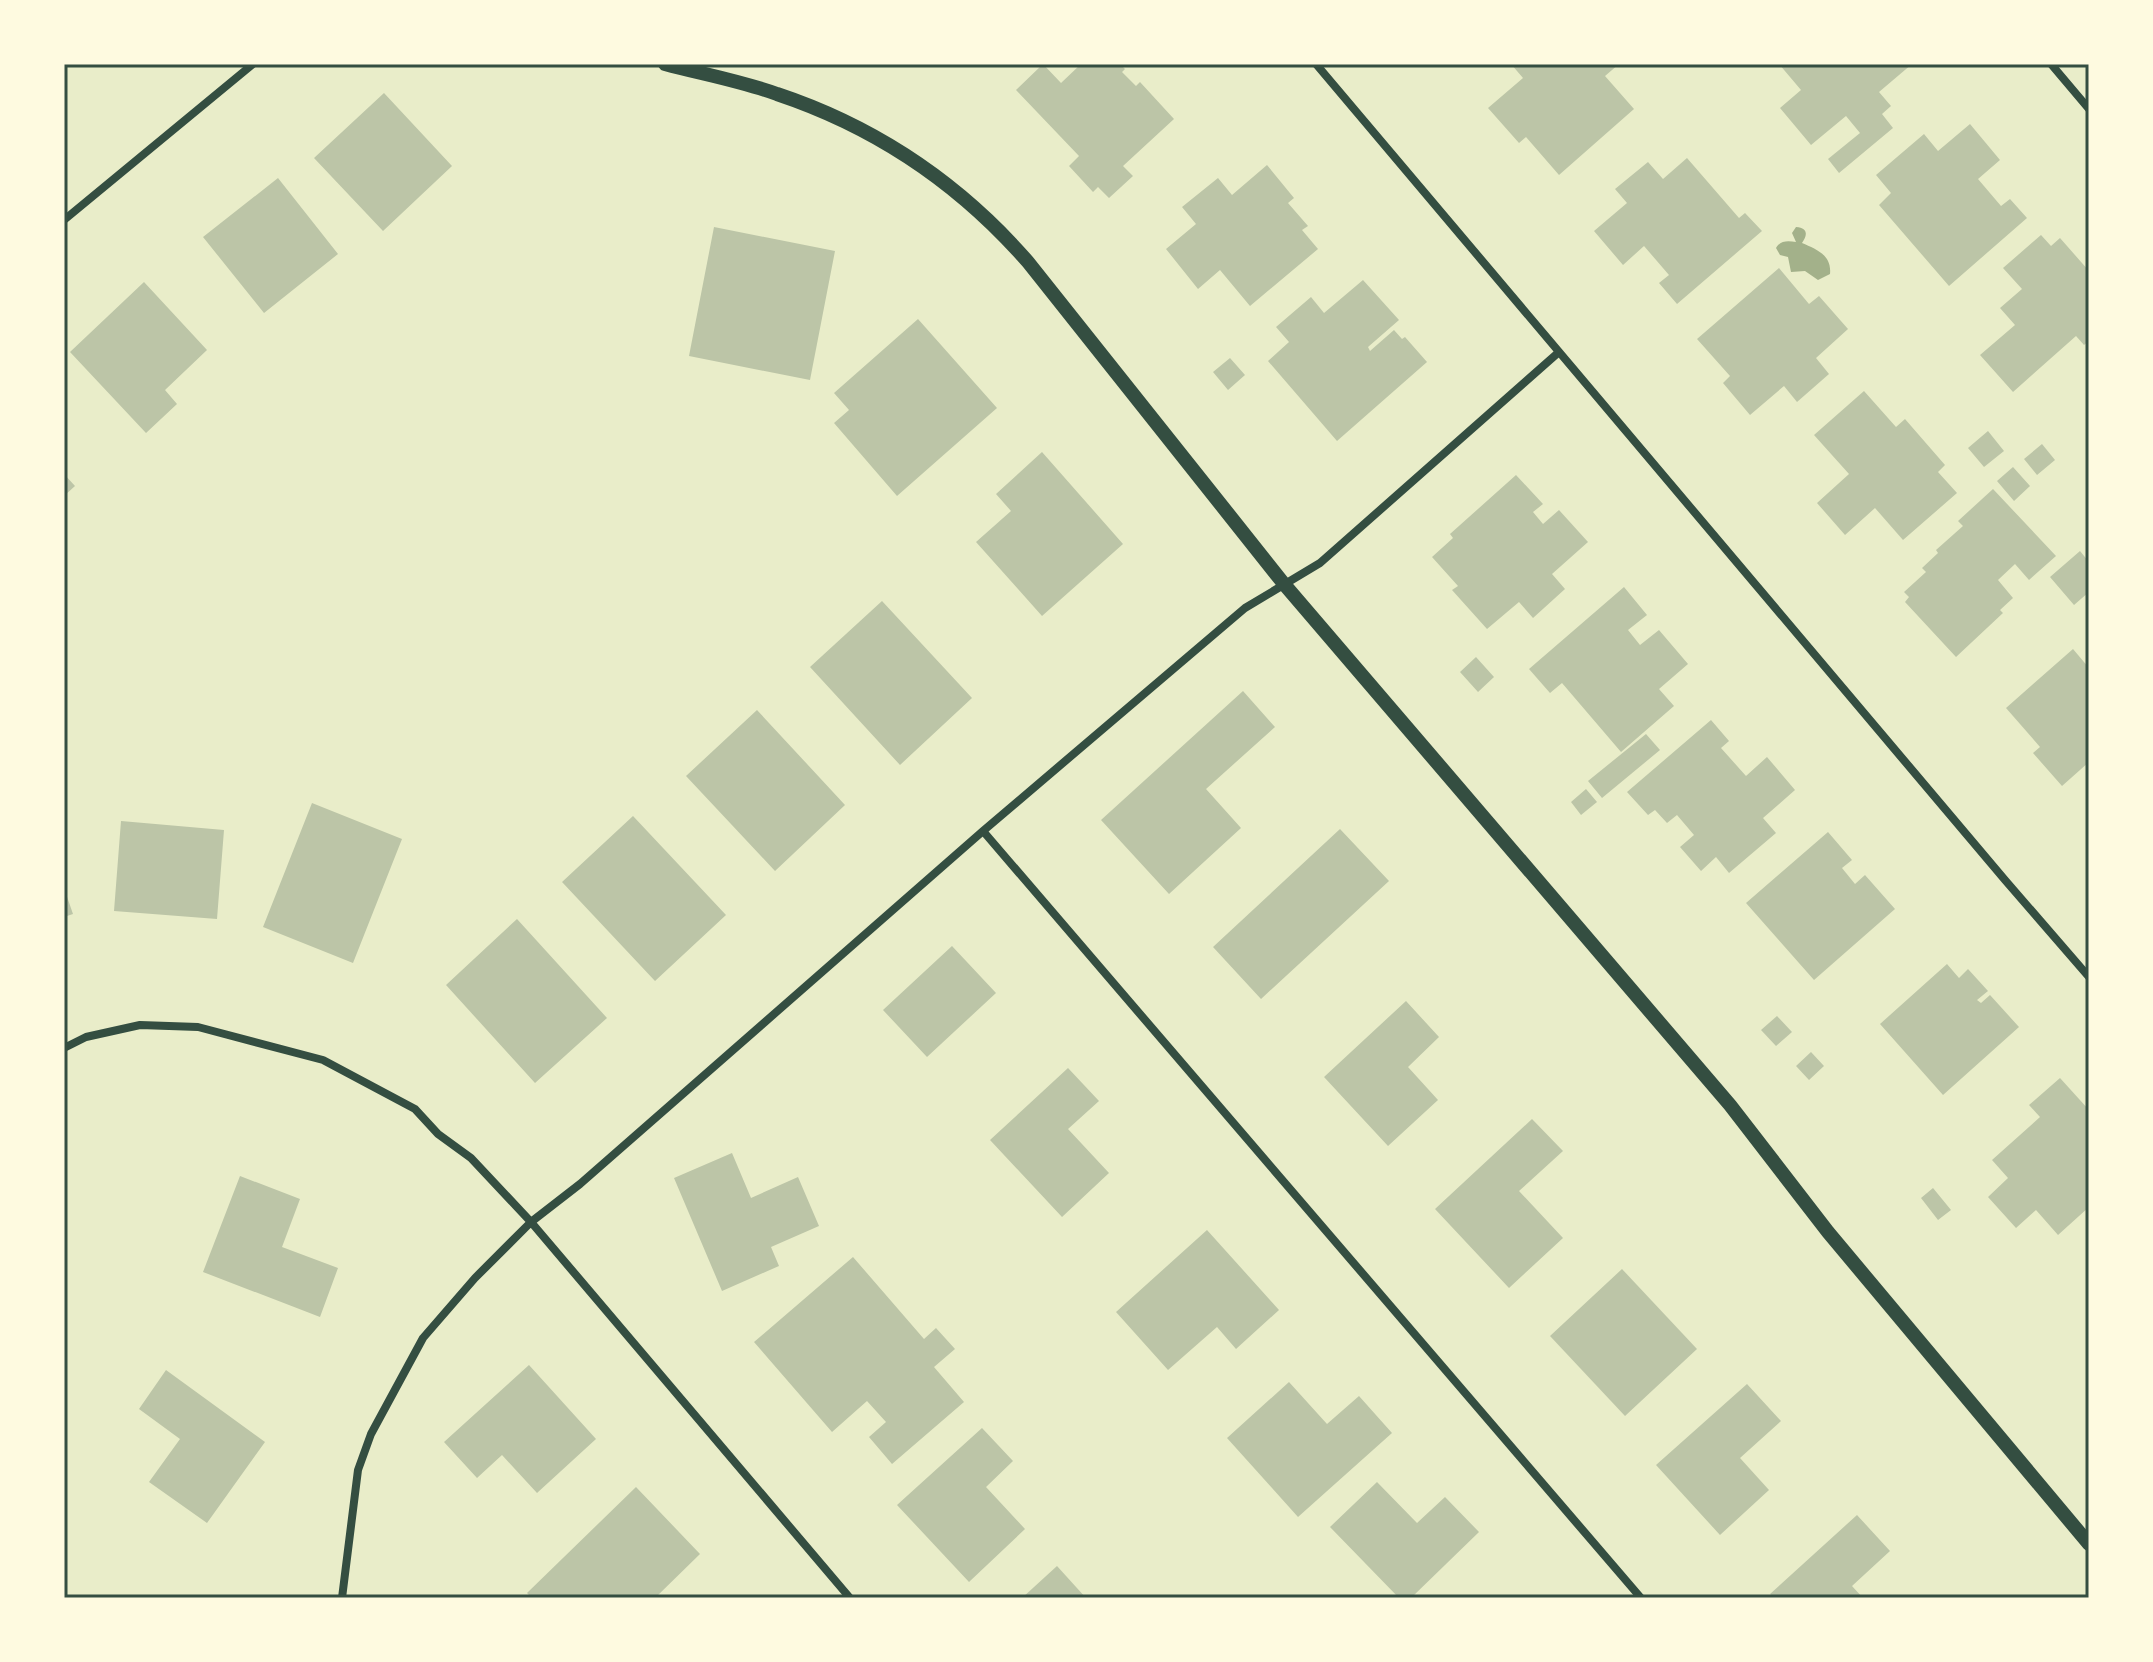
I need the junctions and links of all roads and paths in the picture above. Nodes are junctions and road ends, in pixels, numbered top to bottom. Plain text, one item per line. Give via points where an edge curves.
1 (253, 64) edge
2 (665, 64) edge
3 (1316, 64) edge
4 (2051, 64) edge
5 (2089, 109) edge
6 (64, 220) edge
7 (1559, 352) junction
8 (1284, 584) junction
9 (983, 831) junction
10 (2089, 977) edge
11 (64, 1048) edge
12 (531, 1222) junction
13 (2089, 1544) edge
14 (342, 1598) edge
15 (850, 1598) edge
16 (1641, 1598) edge

1 - 6 street
2 - 8 street via 819,109 897,150 969,201 1028,262
3 - 7 street
4 - 5 street
7 - 8 street via 1320,563
7 - 10 street
8 - 9 street via 1245,608
8 - 13 street via 1730,1105 1828,1232
9 - 12 street
9 - 16 street
11 - 12 street via 86,1037 140,1025 198,1027 323,1060 415,1109
12 - 14 street via 423,1338 371,1434 358,1470
12 - 15 street

